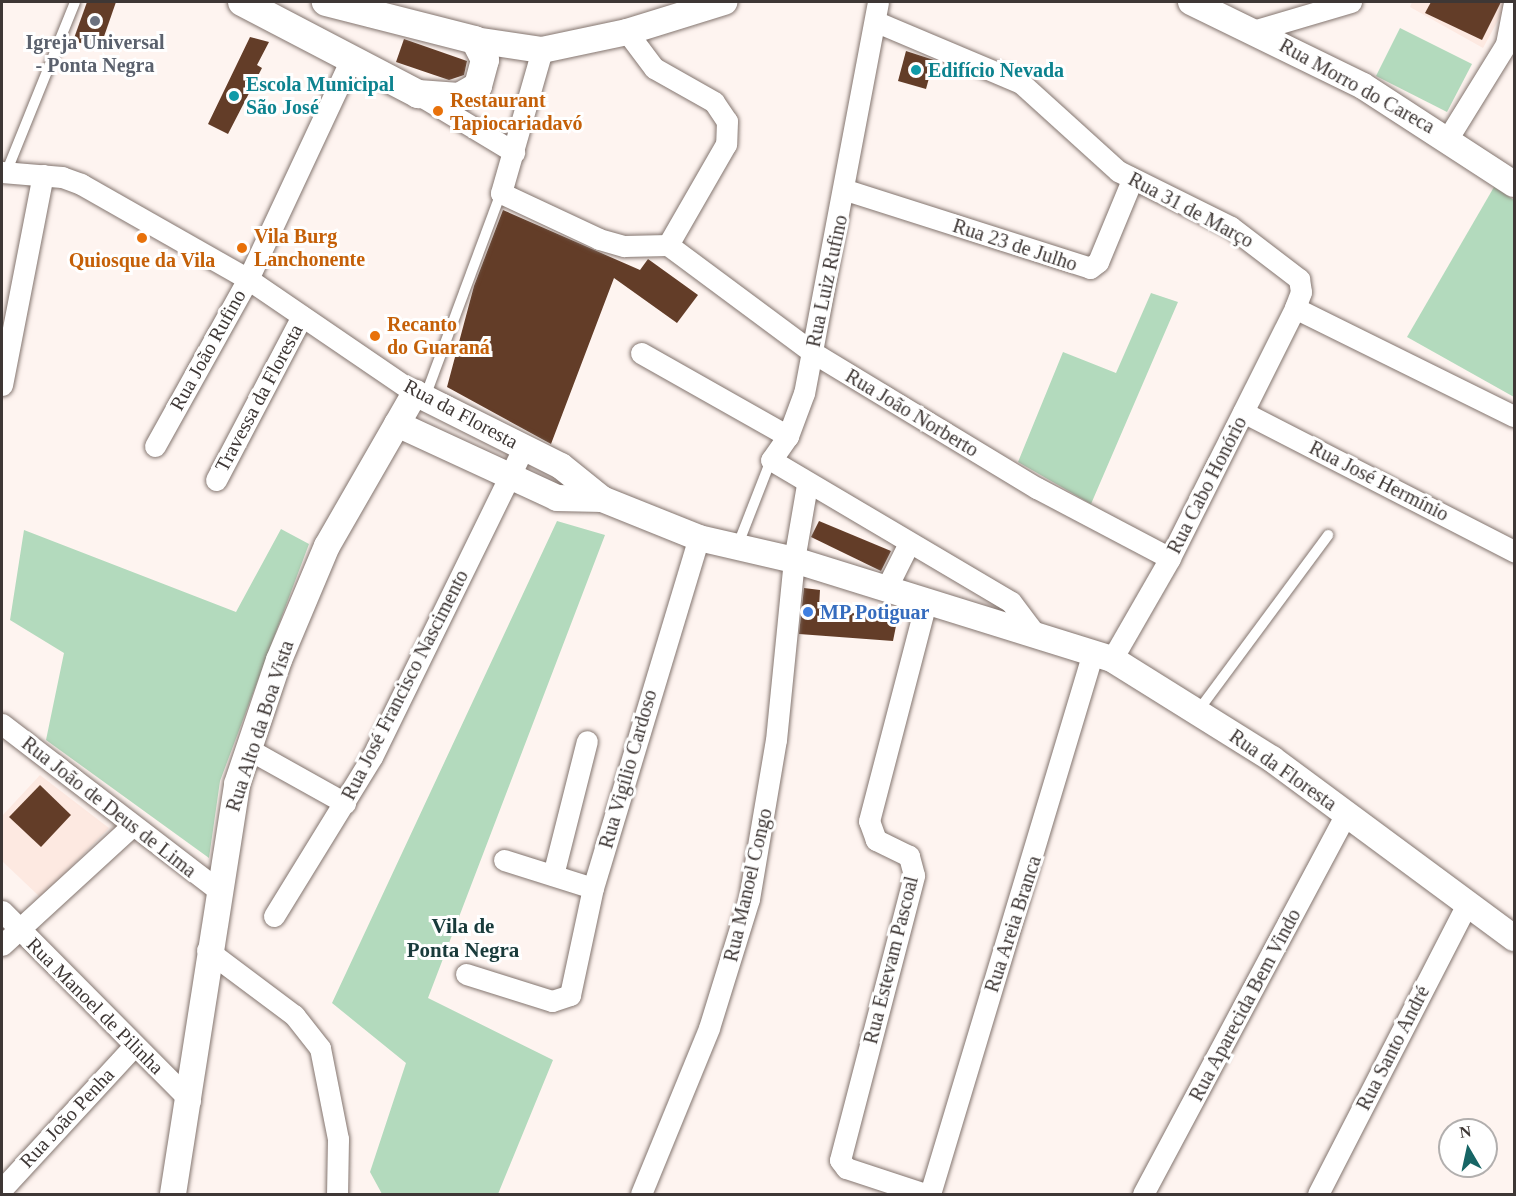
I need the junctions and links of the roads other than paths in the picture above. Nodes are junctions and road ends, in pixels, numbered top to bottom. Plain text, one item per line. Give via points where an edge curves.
1 (75, 2) edge
2 (242, 2) edge
3 (326, 2) edge
4 (724, 2) edge
5 (878, 2) edge
6 (1191, 2) edge
7 (1351, 2) edge
8 (1514, 17) edge
9 (879, 23) junction
10 (1256, 30) junction
11 (627, 32) junction
12 (475, 40) junction
13 (542, 50) junction
14 (351, 59) junction
15 (418, 94) junction
16 (1448, 138) junction
17 (514, 152) junction
18 (4, 172) edge
19 (43, 174) junction
20 (1132, 180) junction
21 (1515, 184) edge
22 (846, 190) junction
23 (501, 193) junction
24 (668, 245) junction
25 (248, 279) junction
26 (1295, 308) junction
27 (302, 316) junction
28 (812, 352) junction
29 (641, 353) dead end
30 (2, 386) edge
31 (420, 395) junction
32 (1243, 412) junction
33 (1515, 416) edge
34 (397, 424) junction
35 (788, 436) junction
36 (155, 446) dead end
37 (524, 447) junction
38 (771, 460) junction
39 (507, 478) junction
40 (216, 480) dead end
41 (807, 485) junction
42 (602, 499) junction
43 (1328, 535) dead end
44 (699, 538) junction
45 (909, 543) junction
46 (737, 547) junction
47 (1515, 551) edge
48 (1170, 558) junction
49 (794, 560) junction
50 (886, 589) junction
51 (926, 602) junction
52 (1035, 634) junction
53 (1103, 655) junction
54 (1198, 711) junction
55 (2, 724) edge
56 (587, 741) dead end
57 (250, 750) junction
58 (345, 803) junction
59 (1345, 815) junction
60 (131, 827) junction
61 (504, 860) dead end
62 (553, 875) junction
63 (593, 888) junction
64 (218, 890) junction
65 (1468, 902) junction
66 (2, 911) edge
67 (274, 916) dead end
68 (18, 928) junction
69 (1515, 938) edge
70 (2, 945) edge
71 (207, 950) junction
72 (466, 974) dead end
73 (133, 1047) junction
74 (190, 1100) junction
75 (2, 1189) edge
76 (173, 1194) edge
77 (336, 1194) edge
78 (641, 1194) edge
79 (925, 1194) edge
80 (930, 1194) edge
81 (1143, 1194) edge
82 (1318, 1194) edge

1 - 18 lane
2 - 14 main road
3 - 12 main road
4 - 11 street
5 - 9 street, Rua Luiz Rufino
6 - 10 street, Rua Morro do Careca
7 - 10 street
8 - 16 street
9 - 20 street, Rua 31 de Março via 1020,83
9 - 22 street, Rua Luiz Rufino
10 - 16 street, Rua Morro do Careca
11 - 13 street
11 - 24 street via 654,68 714,102 727,121 726,144
12 - 13 street
12 - 15 main road via 485,60 478,86 459,97
13 - 17 street
14 - 15 main road
14 - 25 street, Rua João Rufino
15 - 17 street
16 - 21 street, Rua Morro do Careca
17 - 23 street
18 - 19 street, Rua da Floresta
19 - 25 street, Rua da Floresta via 81,184
19 - 30 street
20 - 22 street, Rua 23 de Julho via 1098,262 1090,268
20 - 26 street, Rua 31 de Março via 1223,223 1270,253 1299,279 1302,292
22 - 28 street, Rua Luiz Rufino
23 - 24 street via 624,246
23 - 31 lane
24 - 28 street, Rua João Norberto
25 - 27 street, Rua da Floresta
25 - 36 street, Rua João Rufino
26 - 32 street, Rua Cabo Honório
26 - 33 street
27 - 31 street, Rua da Floresta
27 - 40 street, Travessa da Floresta
28 - 35 street, Rua Luiz Rufino
28 - 48 street, Rua João Norberto via 1037,488
29 - 35 street
31 - 34 street, Rua Alto da Boa Vista
31 - 37 street, Rua da Floresta
32 - 47 street, Rua José Hermínio
32 - 48 street, Rua Cabo Honório
34 - 39 street, Rua da Floresta
34 - 57 street, Rua Alto da Boa Vista via 327,546 279,660
35 - 38 street, Rua Luiz Rufino
37 - 39 street, Rua José Francisco Nascimento
37 - 42 street, Rua da Floresta via 574,473
38 - 41 street
38 - 46 lane, Rua Luiz Rufino
39 - 42 street, Rua da Floresta via 557,498
39 - 58 street, Rua José Francisco Nascimento via 405,694
41 - 45 street
41 - 49 street
42 - 44 street, Rua da Floresta
43 - 54 lane
44 - 46 street, Rua da Floresta
44 - 63 street, Rua Vigílio Cardoso
45 - 50 street
45 - 52 street via 1020,608
46 - 49 street, Rua da Floresta
48 - 53 street, Rua Cabo Honório
49 - 50 street, Rua da Floresta
49 - 78 street, Rua Manoel Congo via 776,740 749,899 709,1028
50 - 51 street, Rua da Floresta
51 - 52 street, Rua da Floresta
51 - 79 street, Rua Estevam Pascoal via 869,821 876,840 909,856 914,875 841,1165
52 - 53 street, Rua da Floresta
53 - 54 street, Rua da Floresta
53 - 80 street, Rua Areia Branca
54 - 59 street, Rua da Floresta
55 - 60 street, Rua João de Deus de Lima
56 - 62 street
57 - 58 street
57 - 64 street, Rua Alto da Boa Vista via 237,784
58 - 67 street, Rua José Francisco Nascimento
59 - 65 street, Rua da Floresta
59 - 81 street, Rua Aparecida Bem Vindo
60 - 64 street, Rua João de Deus de Lima
60 - 68 street
61 - 62 street
62 - 63 street
63 - 72 street, Rua Vigílio Cardoso via 575,987 564,1000 552,1001
64 - 71 street, Rua Alto da Boa Vista
65 - 69 street, Rua da Floresta
65 - 82 street, Rua Santo André
66 - 68 street, Rua Manoel de Pilinha
68 - 70 street
68 - 73 street, Rua Manoel de Pilinha
71 - 74 street, Rua Alto da Boa Vista
71 - 77 street via 294,1015 320,1048 338,1138
73 - 74 street, Rua Manoel de Pilinha
73 - 75 street, Rua João Penha
74 - 76 street, Rua Alto da Boa Vista

